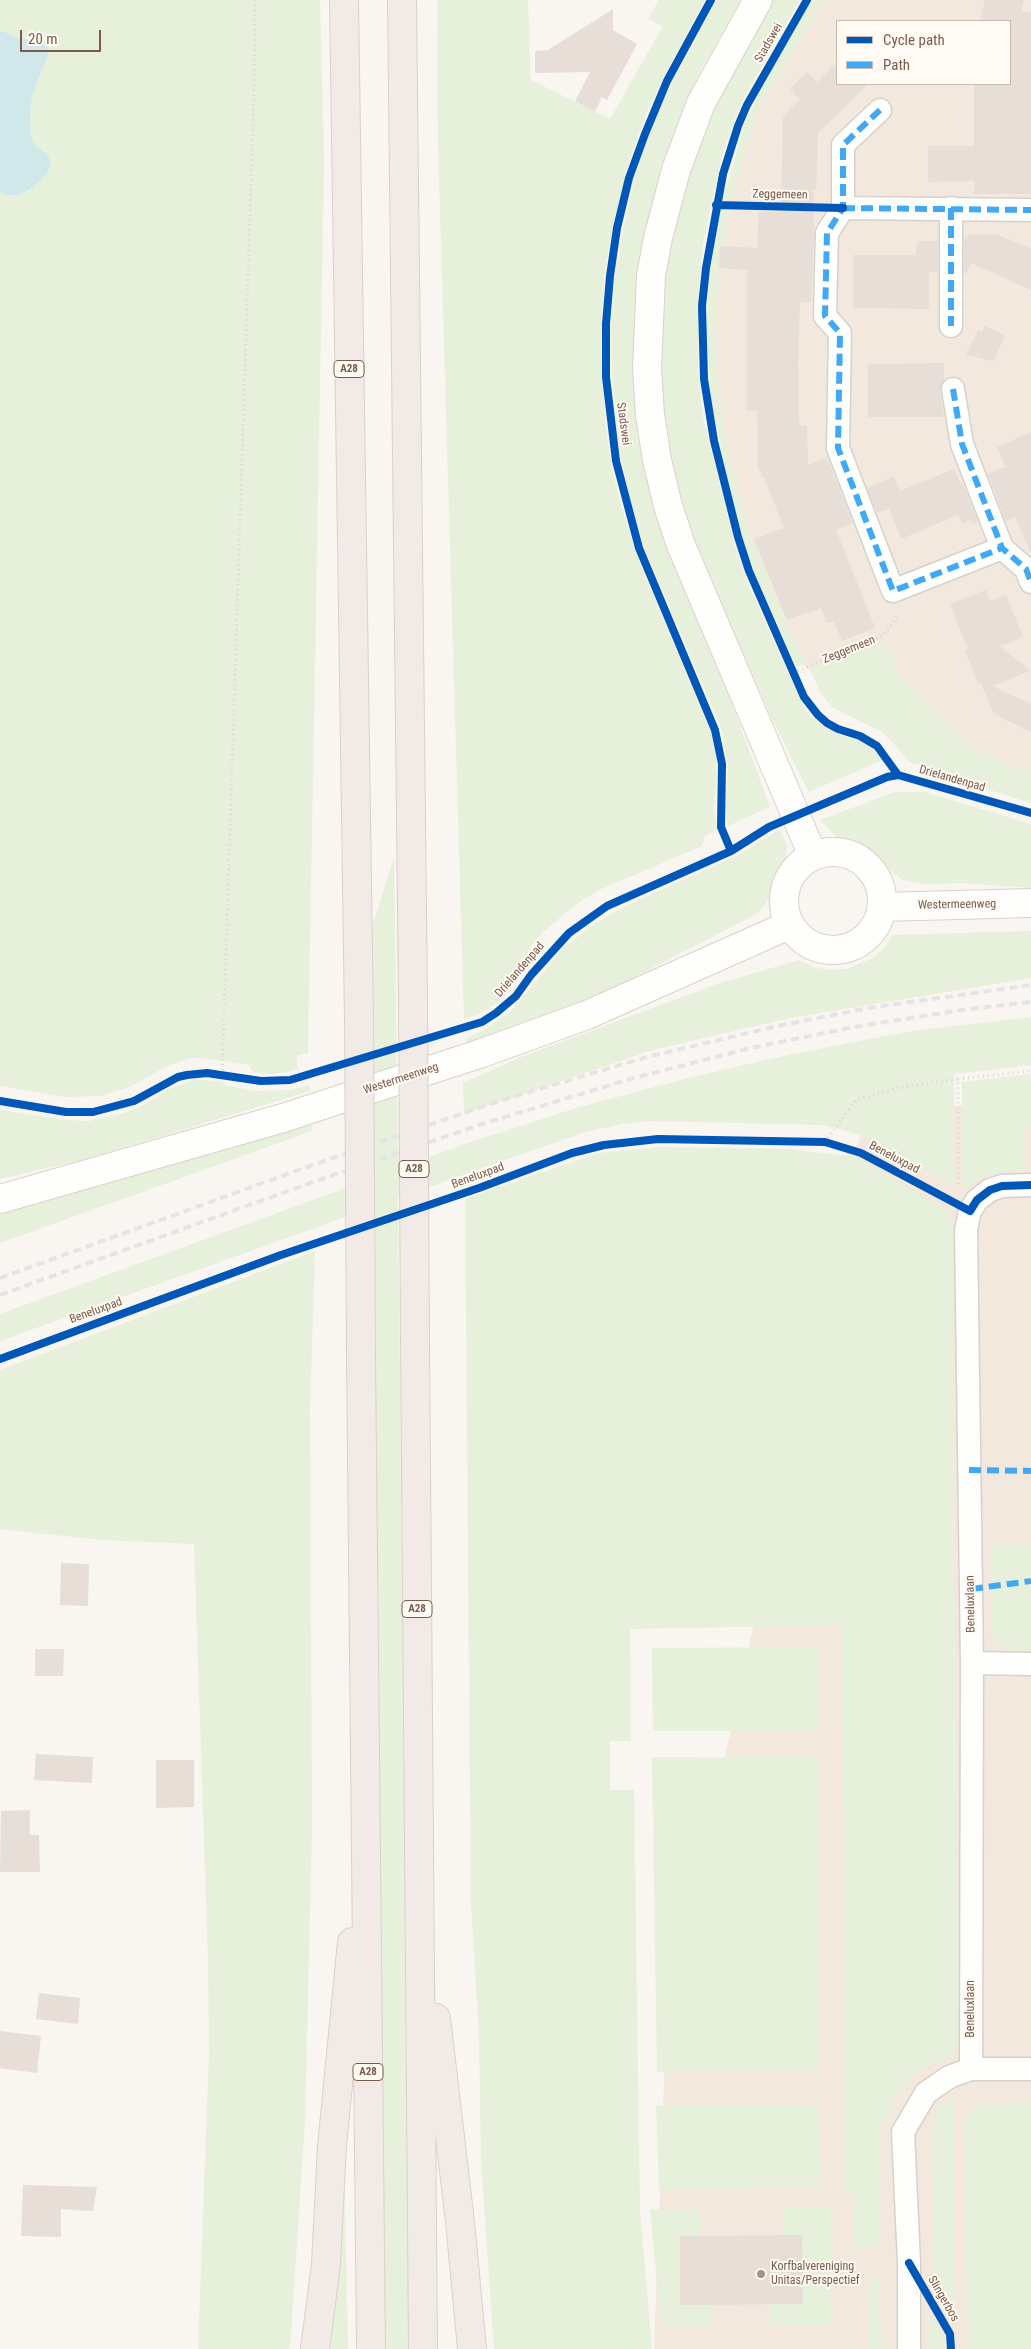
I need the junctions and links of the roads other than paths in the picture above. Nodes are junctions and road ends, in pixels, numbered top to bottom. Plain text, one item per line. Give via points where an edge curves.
1 (344, 0) edge
2 (402, 0) edge
3 (758, 0) edge
4 (880, 110) dead end
5 (843, 208) junction
6 (951, 208) junction
7 (1031, 210) edge
8 (951, 326) dead end
9 (953, 389) dead end
10 (1002, 548) junction
11 (1029, 573) edge
12 (813, 856) junction
13 (1031, 903) edge
14 (882, 907) junction
15 (789, 925) junction
16 (1031, 1185) edge
17 (0, 1198) edge
18 (972, 1664) junction
19 (1031, 1664) edge
20 (366, 1794) junction
21 (419, 1880) junction
22 (971, 2069) junction
23 (1031, 2069) edge
24 (315, 2349) edge
25 (371, 2349) edge
26 (423, 2349) edge
27 (472, 2349) edge
28 (909, 2349) edge

1 - 20 highway, A28, bridge via 359,1018
2 - 21 highway, A28, bridge via 414,999
3 - 12 street via 701,103 676,170 660,230 651,276 647,368 650,416 657,460 678,537
4 - 5 street via 843,145
5 - 6 street
5 - 10 street via 827,233 825,316 840,333 838,448 893,591
6 - 7 street
6 - 8 street
9 - 10 street via 962,444
10 - 11 street
12 - 14 street via 833,852 853,856 870,868 880,886
12 - 15 street via 801,863 786,885 783,899
13 - 14 street, Westermeenweg
14 - 15 street via 877,924 866,938 851,948 834,951 816,948 801,939
15 - 17 street, Westermeenweg via 587,1015 482,1052 283,1118
16 - 18 street, Beneluxlaan via 1002,1186 990,1190 964,1208
18 - 19 street
18 - 22 street, Beneluxlaan
20 - 24 highway, A28 via 332,2146 326,2264
20 - 25 highway, A28
21 - 26 highway, A28
21 - 27 highway, A28
22 - 23 street
22 - 28 street, Slingerbos via 949,2077 926,2092 903,2132

